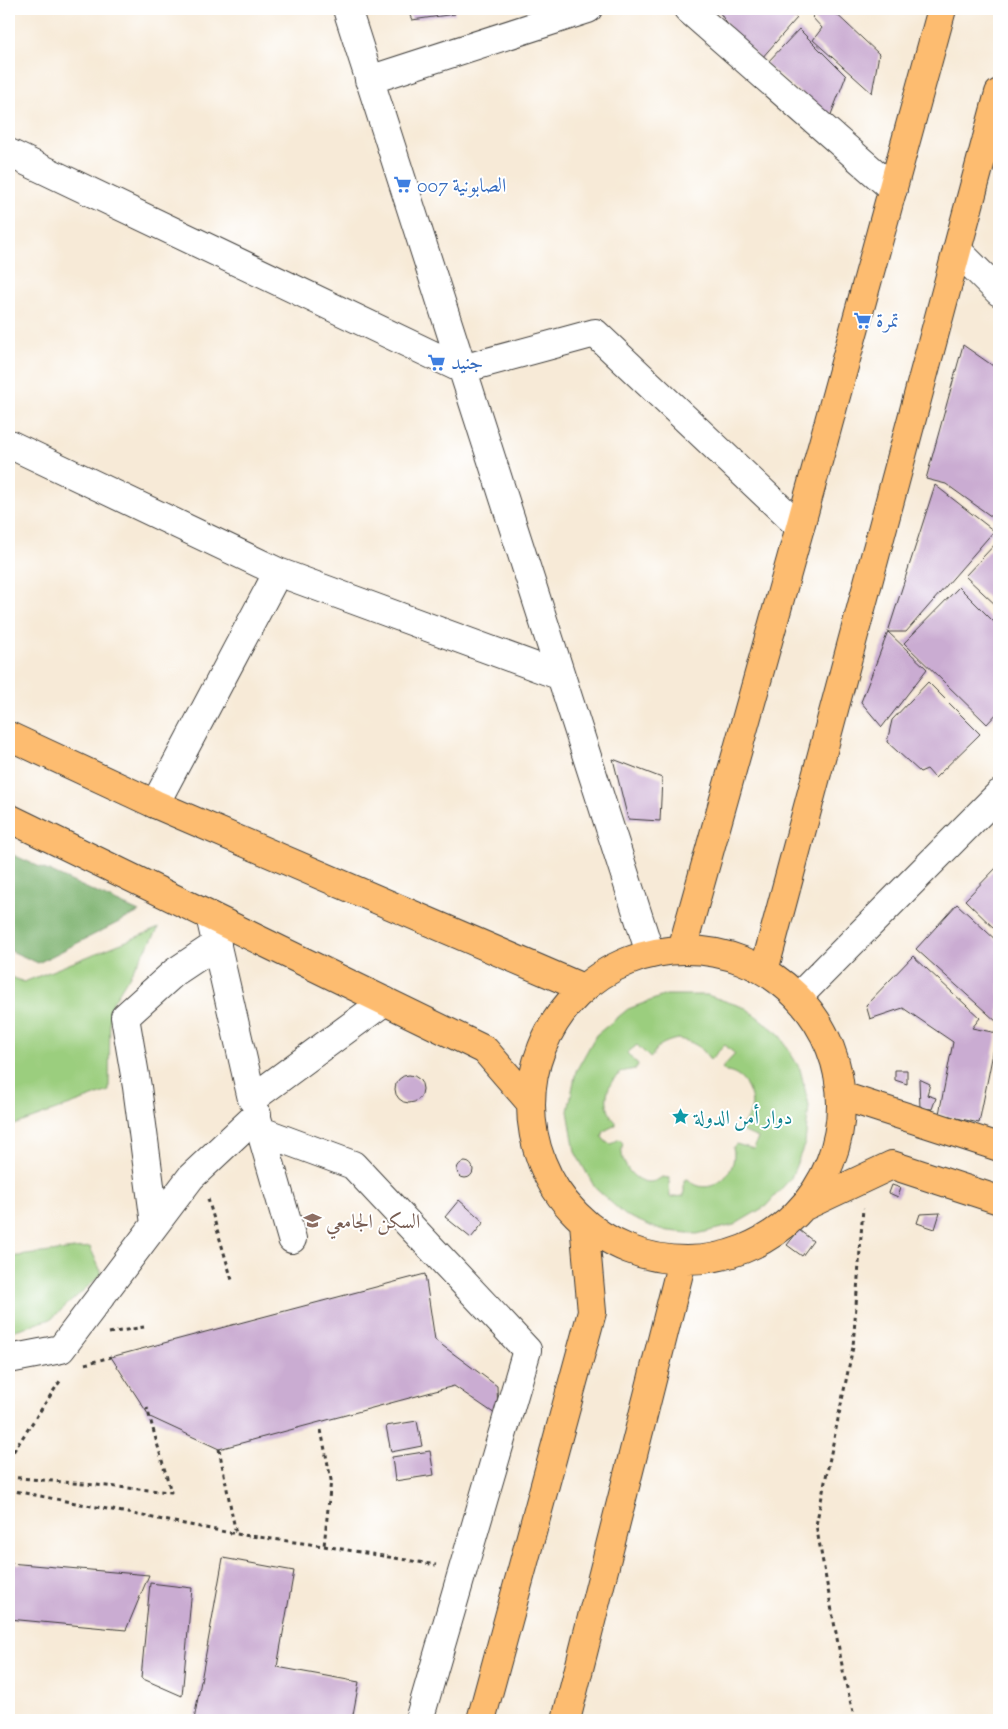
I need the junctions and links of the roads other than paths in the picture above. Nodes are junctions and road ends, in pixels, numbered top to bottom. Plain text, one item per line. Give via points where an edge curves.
1 (588, 9) edge
2 (688, 9) edge
3 (942, 9) edge
4 (341, 12) edge
5 (369, 80) junction
6 (999, 93) edge
7 (9, 153) edge
8 (893, 189) junction
9 (957, 250) junction
10 (999, 292) edge
11 (462, 369) junction
12 (9, 444) edge
13 (800, 527) junction
14 (278, 572) junction
15 (561, 676) junction
16 (9, 736) edge
17 (999, 794) edge
18 (155, 804) junction
19 (9, 818) edge
20 (210, 916) junction
21 (217, 944) junction
22 (682, 949) junction
23 (650, 953) junction
24 (764, 971) junction
25 (582, 988) junction
26 (798, 997) junction
27 (385, 1001) junction
28 (842, 1096) junction
29 (530, 1102) junction
30 (257, 1115) junction
31 (999, 1147) edge
32 (999, 1200) edge
33 (805, 1206) junction
34 (584, 1223) junction
35 (155, 1224) junction
36 (292, 1239) dead end
37 (682, 1261) junction
38 (9, 1359) edge
39 (419, 1720) edge
40 (481, 1720) edge
41 (566, 1720) edge

1 - 5 street
2 - 8 street
3 - 8 main road
4 - 5 street
5 - 11 street
6 - 9 main road
7 - 11 street
8 - 13 main road
9 - 10 street
9 - 24 main road
11 - 13 street via 595,333
11 - 15 street
12 - 14 street
13 - 22 main road
14 - 15 street
14 - 18 street
15 - 23 street
16 - 18 main road
17 - 26 street
18 - 25 main road
19 - 20 main road
20 - 21 street
20 - 27 main road
21 - 30 street
21 - 35 street via 175,972 125,1017
22 - 23 main road
22 - 24 main road via 724,954
23 - 25 main road via 614,966
24 - 26 main road
25 - 29 main road via 555,1021 536,1060
26 - 28 main road via 820,1027 835,1060
27 - 29 main road via 485,1050
27 - 30 street
28 - 31 main road
28 - 33 main road via 836,1145 826,1174
29 - 34 main road via 536,1147 555,1188
30 - 35 street via 191,1177
30 - 36 street
30 - 39 street via 353,1165 527,1350
32 - 33 main road via 892,1165
33 - 37 main road via 770,1237 728,1256
34 - 37 main road via 630,1250
34 - 40 main road via 592,1312
35 - 38 street via 61,1348
37 - 41 main road

